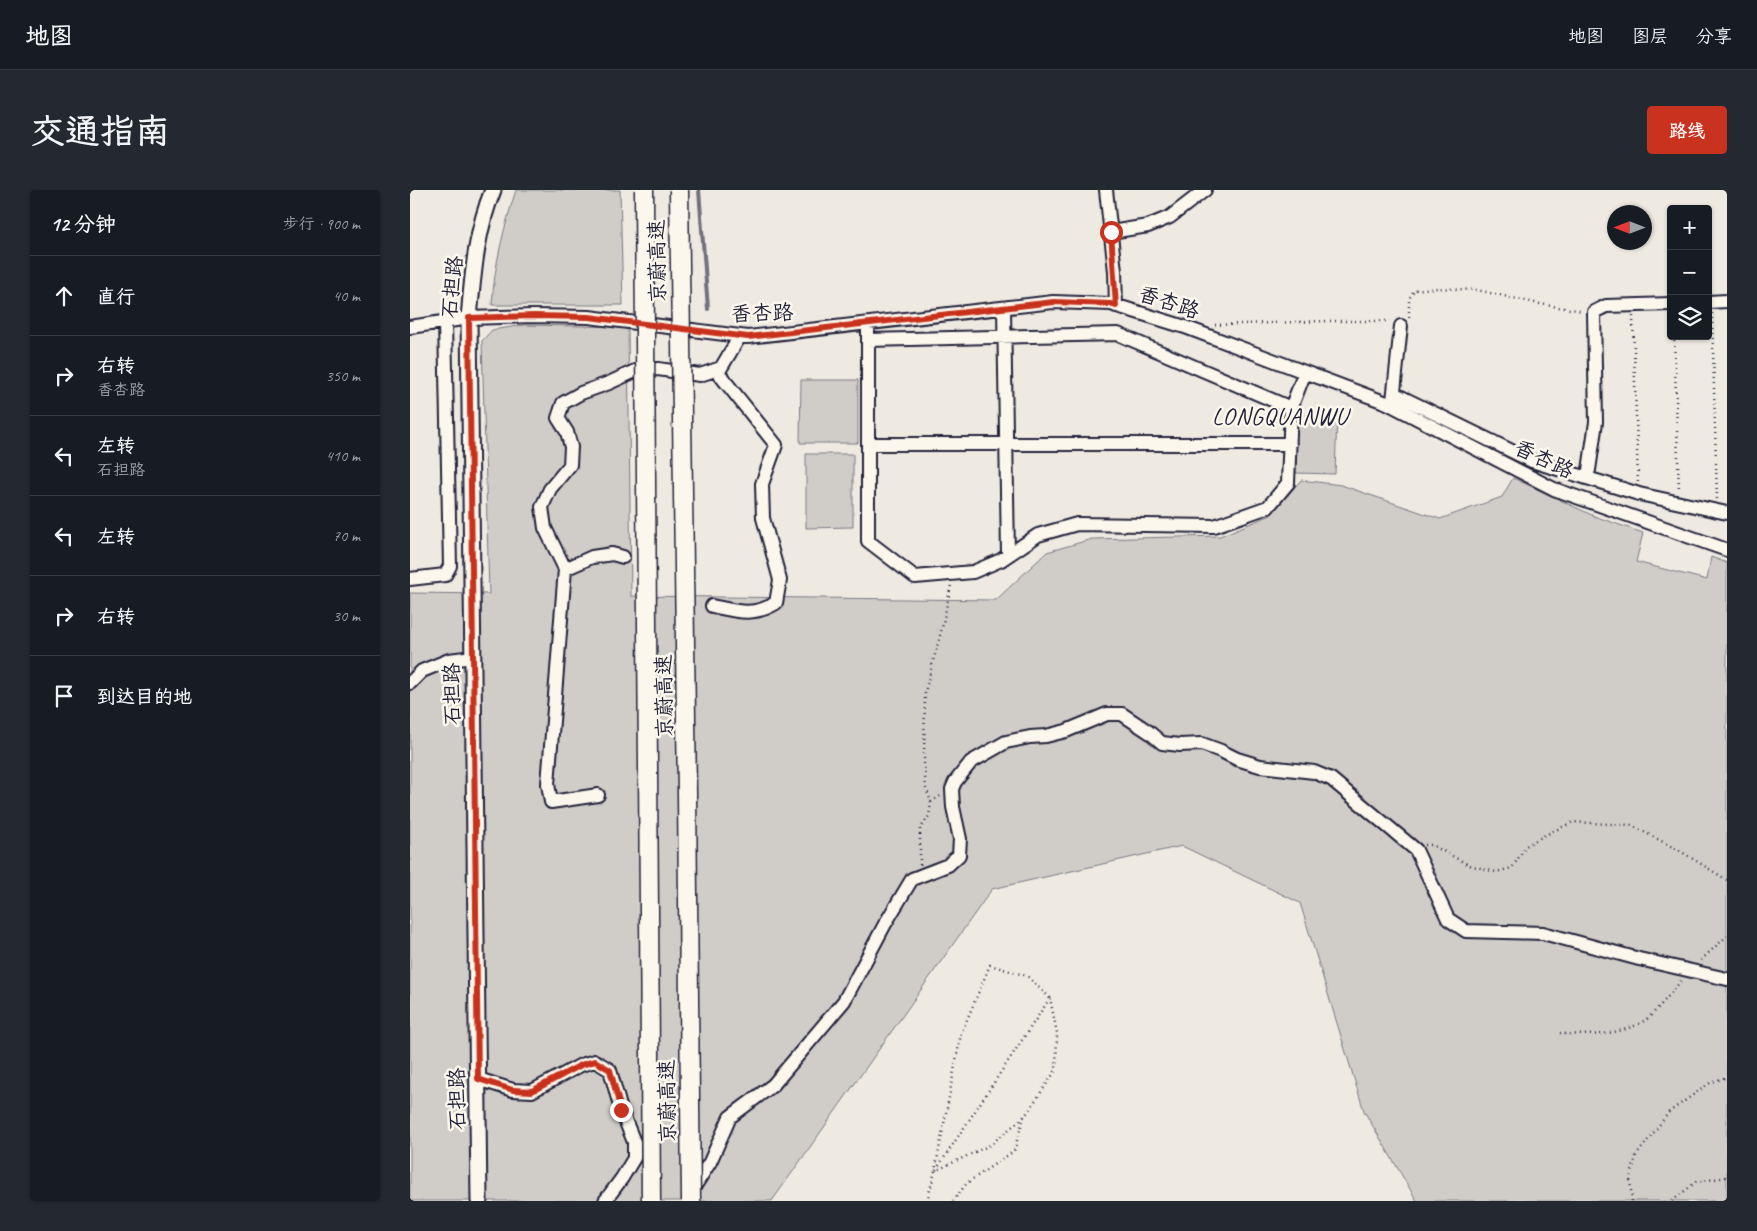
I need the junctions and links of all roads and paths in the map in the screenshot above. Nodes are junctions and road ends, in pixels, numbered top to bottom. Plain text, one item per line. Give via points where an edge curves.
1 (493, 190) edge
2 (644, 190) edge
3 (679, 190) edge
4 (1106, 190) edge
5 (1205, 190) edge
6 (1111, 232) junction
7 (1727, 301) edge
8 (1712, 302) edge
9 (1667, 304) edge
10 (1633, 305) junction
11 (1116, 306) junction
12 (1004, 308) junction
13 (1594, 312) junction
14 (469, 318) junction
15 (444, 322) junction
16 (868, 324) junction
17 (1213, 326) dead end
18 (1401, 326) junction
19 (410, 327) edge
20 (740, 336) junction
21 (1004, 337) junction
22 (1712, 337) edge
23 (868, 340) junction
24 (1674, 340) edge
25 (716, 370) junction
26 (1305, 372) junction
27 (1394, 400) junction
28 (1291, 408) junction
29 (868, 444) junction
30 (1006, 444) junction
31 (1290, 444) junction
32 (1586, 478) junction
33 (1639, 494) junction
34 (1679, 503) junction
35 (1722, 512) edge
36 (1727, 550) edge
37 (1008, 555) junction
38 (624, 557) dead end
39 (565, 570) junction
40 (954, 574) junction
41 (410, 579) edge
42 (712, 606) dead end
43 (473, 657) junction
44 (410, 683) edge
45 (598, 795) dead end
46 (1412, 847) junction
47 (920, 876) junction
48 (1727, 880) edge
49 (1727, 936) edge
50 (1690, 970) junction
51 (1727, 979) edge
52 (1050, 998) junction
53 (1560, 1032) dead end
54 (1727, 1077) edge
55 (478, 1079) junction
56 (1024, 1116) junction
57 (935, 1171) junction
58 (1727, 1177) edge
59 (479, 1201) edge
60 (605, 1201) edge
61 (651, 1201) edge
62 (686, 1201) edge
63 (691, 1201) edge
64 (927, 1201) edge
65 (953, 1201) edge
66 (1632, 1201) edge
67 (1672, 1201) edge

1 - 14 main road, 石担路 via 484,212 473,268
2 - 61 highway, 京蔚高速, bridge
3 - 63 highway, 京蔚高速, bridge
4 - 6 street
5 - 6 street via 1170,217 1148,226
6 - 11 street
7 - 8 street
9 - 10 street
10 - 13 street via 1606,306
10 - 33 path
11 - 12 street, 香杏路 via 1054,302
11 - 26 street, 香杏路 via 1185,327
12 - 16 street, 香杏路
12 - 21 street
13 - 18 path via 1477,290 1433,288 1414,290 1409,299 1409,320
13 - 32 street via 1596,422
14 - 15 street, 香杏路
14 - 20 street, 香杏路 via 589,317
14 - 43 main road, 石担路
15 - 19 street, 香杏路
15 - 41 street via 450,566 444,574
16 - 20 street, 香杏路
16 - 23 street
17 - 18 path via 1390,320
18 - 27 street
20 - 25 street
21 - 23 street
21 - 28 street via 1118,334
21 - 30 street
22 - 35 path
23 - 29 street
24 - 34 path
25 - 39 street via 700,375 658,369 635,371 563,403 558,418 571,447 570,465 550,489 542,507 545,528
25 - 42 street via 776,445 762,492 763,518 780,580 776,603 765,610 744,613
26 - 27 street, 香杏路
26 - 28 street
27 - 32 street via 1532,460
27 - 36 street, 香杏路 via 1554,489
28 - 31 street
29 - 30 street
29 - 40 street via 868,541 915,577
30 - 31 street
30 - 37 street
31 - 37 street via 1288,482 1268,508 1214,526 1077,524 1038,535
32 - 33 street
33 - 34 street
34 - 35 street
37 - 40 street via 973,572
38 - 39 street via 612,554 592,558
39 - 45 street via 548,784 551,802
40 - 47 path via 925,692 924,765 931,802 929,816 920,829
43 - 44 street via 449,660 422,670
43 - 55 main road, 石担路
46 - 47 street via 1331,779 1314,772 1260,766 1202,744 1162,743 1122,714 1107,714 1046,736 1006,742 971,762 952,789 960,839 959,855 948,865
46 - 48 path via 1421,844 1432,846 1469,865 1496,872 1512,868 1526,846 1573,822 1631,825
46 - 50 street via 1448,919 1466,931 1543,933
47 - 62 street via 912,879 844,1001 773,1085 730,1118 710,1162
49 - 50 path
50 - 51 street
50 - 53 path via 1645,1020 1597,1035
52 - 56 path via 1057,1032 1056,1070
52 - 57 path
52 - 57 path via 1027,976 990,965 961,1034
54 - 66 path via 1710,1083 1669,1112 1636,1156 1630,1179
55 - 59 main road, 石担路
55 - 60 street via 513,1090 532,1091 595,1061 610,1070 634,1142 634,1158
56 - 57 path via 990,1145
56 - 65 path via 1014,1151 967,1183
57 - 64 path
58 - 67 path via 1696,1182

